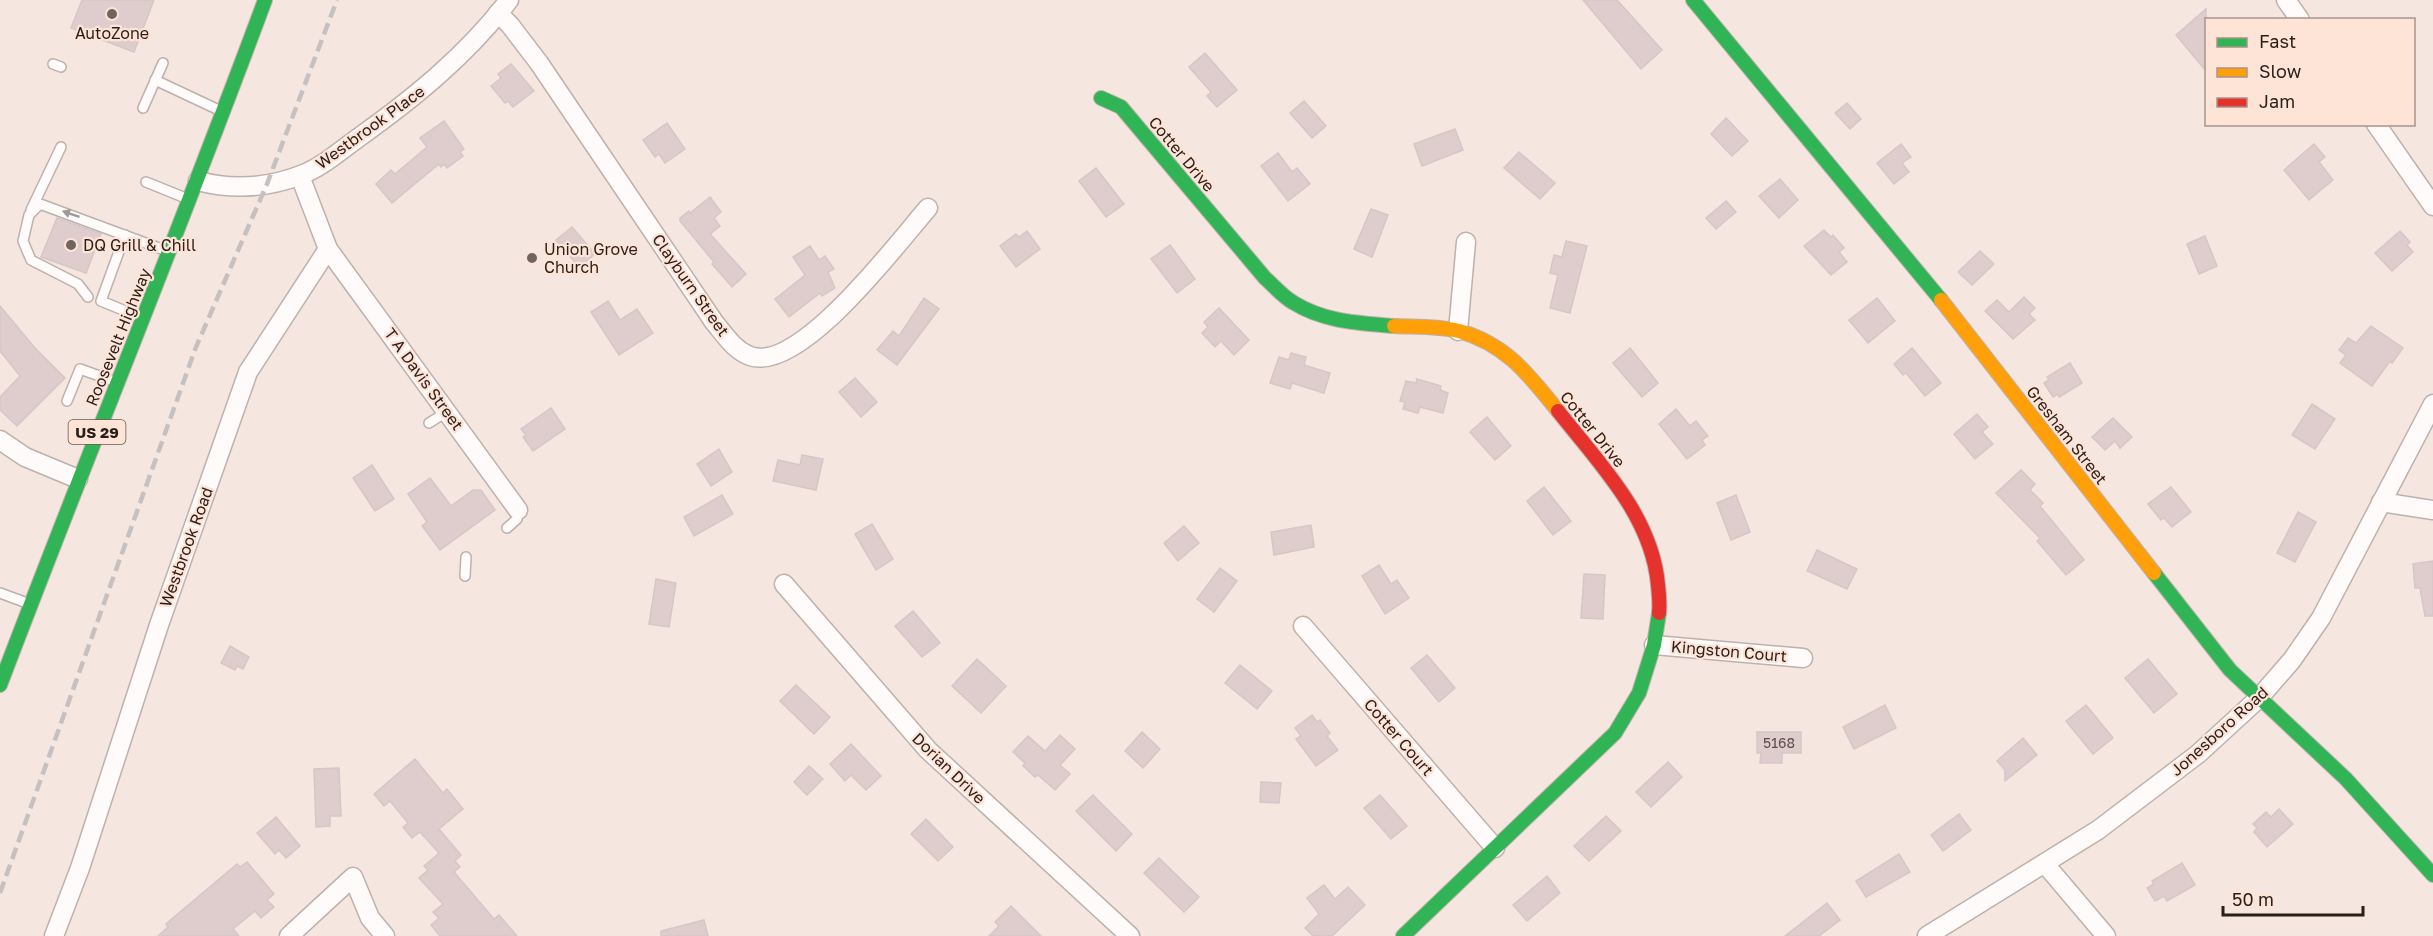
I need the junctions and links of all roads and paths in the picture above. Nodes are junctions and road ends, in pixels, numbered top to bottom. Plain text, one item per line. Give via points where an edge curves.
1 (264, 0) edge
2 (1694, 0) edge
3 (2286, 0) edge
4 (504, 7) edge
5 (2299, 18) edge
6 (163, 63) dead end
7 (155, 80) junction
8 (1101, 98) dead end
9 (143, 108) dead end
10 (222, 112) junction
11 (2377, 126) edge
12 (61, 147) dead end
13 (300, 176) junction
14 (198, 181) junction
15 (146, 183) dead end
16 (190, 200) junction
17 (2433, 206) edge
18 (928, 208) dead end
19 (29, 215) junction
20 (125, 235) junction
21 (1466, 242) dead end
22 (328, 249) junction
23 (169, 252) junction
24 (88, 297) dead end
25 (142, 318) junction
26 (1458, 331) junction
27 (117, 383) junction
28 (67, 401) dead end
29 (2433, 404) edge
30 (447, 411) junction
31 (429, 423) dead end
32 (1, 445) edge
33 (78, 479) junction
34 (2381, 502) junction
35 (518, 510) joint
36 (2433, 510) edge
37 (507, 528) dead end
38 (466, 557) dead end
39 (465, 576) dead end
40 (784, 585) dead end
41 (0, 593) edge
42 (30, 604) junction
43 (1303, 626) dead end
44 (1654, 645) junction
45 (1803, 658) dead end
46 (0, 685) edge
47 (2259, 699) junction
48 (1495, 849) junction
49 (2045, 864) junction
50 (2433, 875) edge
51 (54, 936) edge
52 (289, 936) edge
53 (385, 936) edge
54 (1130, 936) edge
55 (1403, 936) edge
56 (1927, 936) edge
57 (2106, 936) edge

1 - 10 street, Roosevelt Highway / US 29
2 - 47 street, Gresham Street via 1911,262 2230,670
3 - 5 street
4 - 13 street, Westbrook Place via 456,59 409,101 323,164
4 - 18 street, Clayburn Street via 510,25 735,348 766,358 811,335 841,308
6 - 7 lane
7 - 9 lane
7 - 10 lane
8 - 26 street, Cotter Drive via 1122,107 1265,278 1292,302 1341,321
10 - 14 street, Roosevelt Highway / US 29
11 - 17 street
12 - 19 lane
13 - 14 street, Westbrook Place via 240,188
13 - 22 street
14 - 16 street, Roosevelt Highway / US 29
15 - 16 lane
16 - 23 street, Roosevelt Highway / US 29
20 -> 19 lane via 40,204
19 - 24 lane via 23,242 31,260 78,284
20 - 23 lane
20 - 25 lane via 101,301
21 - 26 street
22 - 30 street, T A Davis Street
22 - 51 street, Westbrook Road via 249,372
23 - 25 street, Roosevelt Highway / US 29
25 - 27 street, Roosevelt Highway / US 29
26 - 44 street, Cotter Drive via 1493,345 1524,368 1623,493 1656,563 1660,607
27 - 28 lane via 80,369
27 - 33 street, Roosevelt Highway / US 29
29 - 34 street, Jonesboro Road
30 - 31 lane
30 - 35 street, T A Davis Street
32 - 33 street via 24,451
33 - 42 street, Roosevelt Highway / US 29
34 - 36 street
34 - 47 street, Jonesboro Road via 2321,618
35 - 37 lane via 517,519
38 - 39 lane
40 - 54 street, Dorian Drive via 928,750
41 - 42 lane
42 - 46 street, Roosevelt Highway / US 29
43 - 48 street, Cotter Court
44 - 45 street, Kingston Court
44 - 48 street, Cotter Drive via 1639,693 1615,733
47 - 49 street, Jonesboro Road via 2198,754 2098,830
47 - 50 street, Gresham Street via 2346,779
48 - 55 street, Cotter Drive
49 - 56 street, Jonesboro Road
49 - 57 street
52 - 53 street via 353,877 370,918

